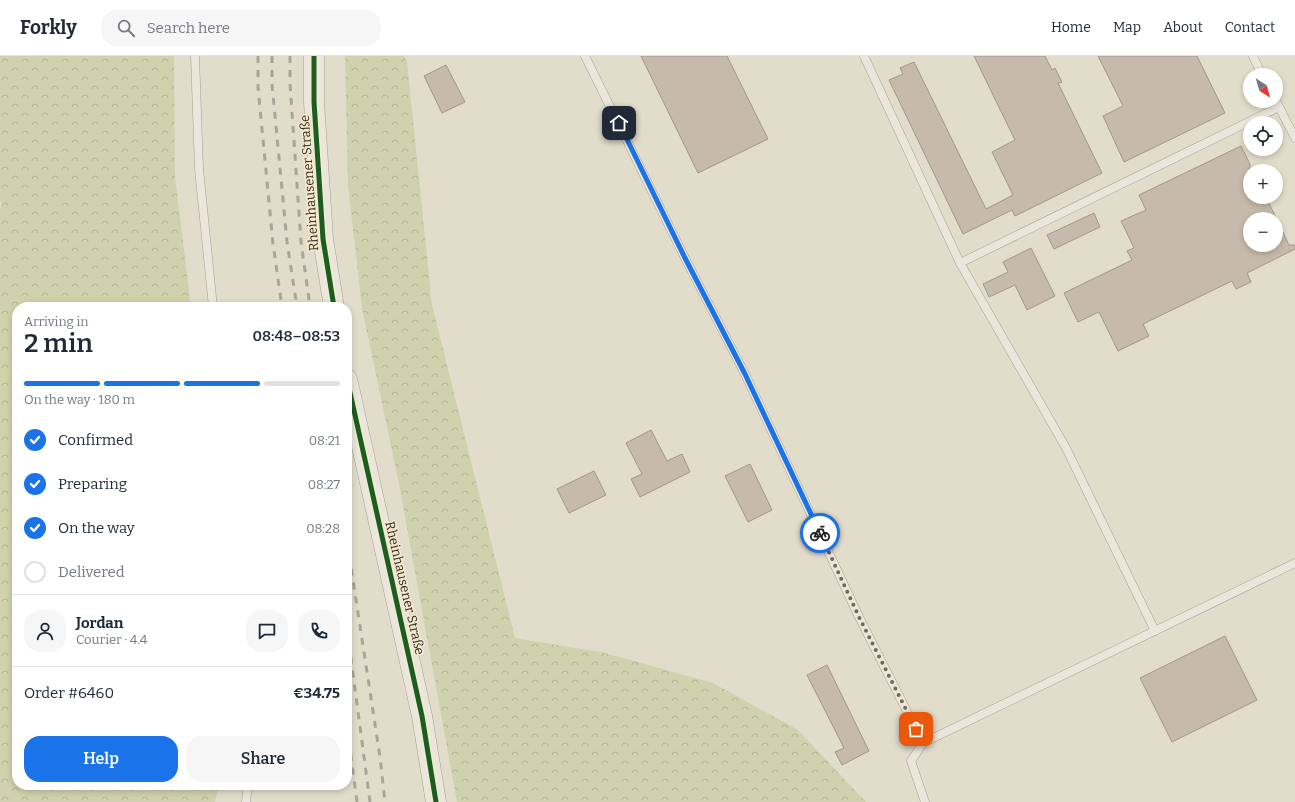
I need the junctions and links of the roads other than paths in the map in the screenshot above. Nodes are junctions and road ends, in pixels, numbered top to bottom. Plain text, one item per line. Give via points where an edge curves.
1 (195, 56) edge
2 (314, 56) edge
3 (585, 56) edge
4 (864, 56) edge
5 (1253, 56) edge
6 (1259, 68) edge
7 (1269, 108) edge
8 (1279, 108) edge
9 (1295, 138) edge
10 (960, 263) junction
11 (212, 302) edge
12 (333, 302) edge
13 (352, 401) edge
14 (1295, 564) edge
15 (1155, 631) junction
16 (923, 743) junction
17 (247, 790) edge
18 (246, 802) edge
19 (436, 802) edge
20 (925, 802) edge

1 - 11 lane via 199,170
2 - 12 street, Rheinhausener Straße via 314,102 322,239
3 - 16 lane via 745,374 859,617
4 - 10 lane
5 - 6 lane
7 - 10 lane
8 - 9 lane
10 - 15 lane via 1066,448
13 - 19 street, Rheinhausener Straße via 422,716
14 - 15 lane
15 - 16 lane
16 - 20 lane via 911,761
17 - 18 lane

